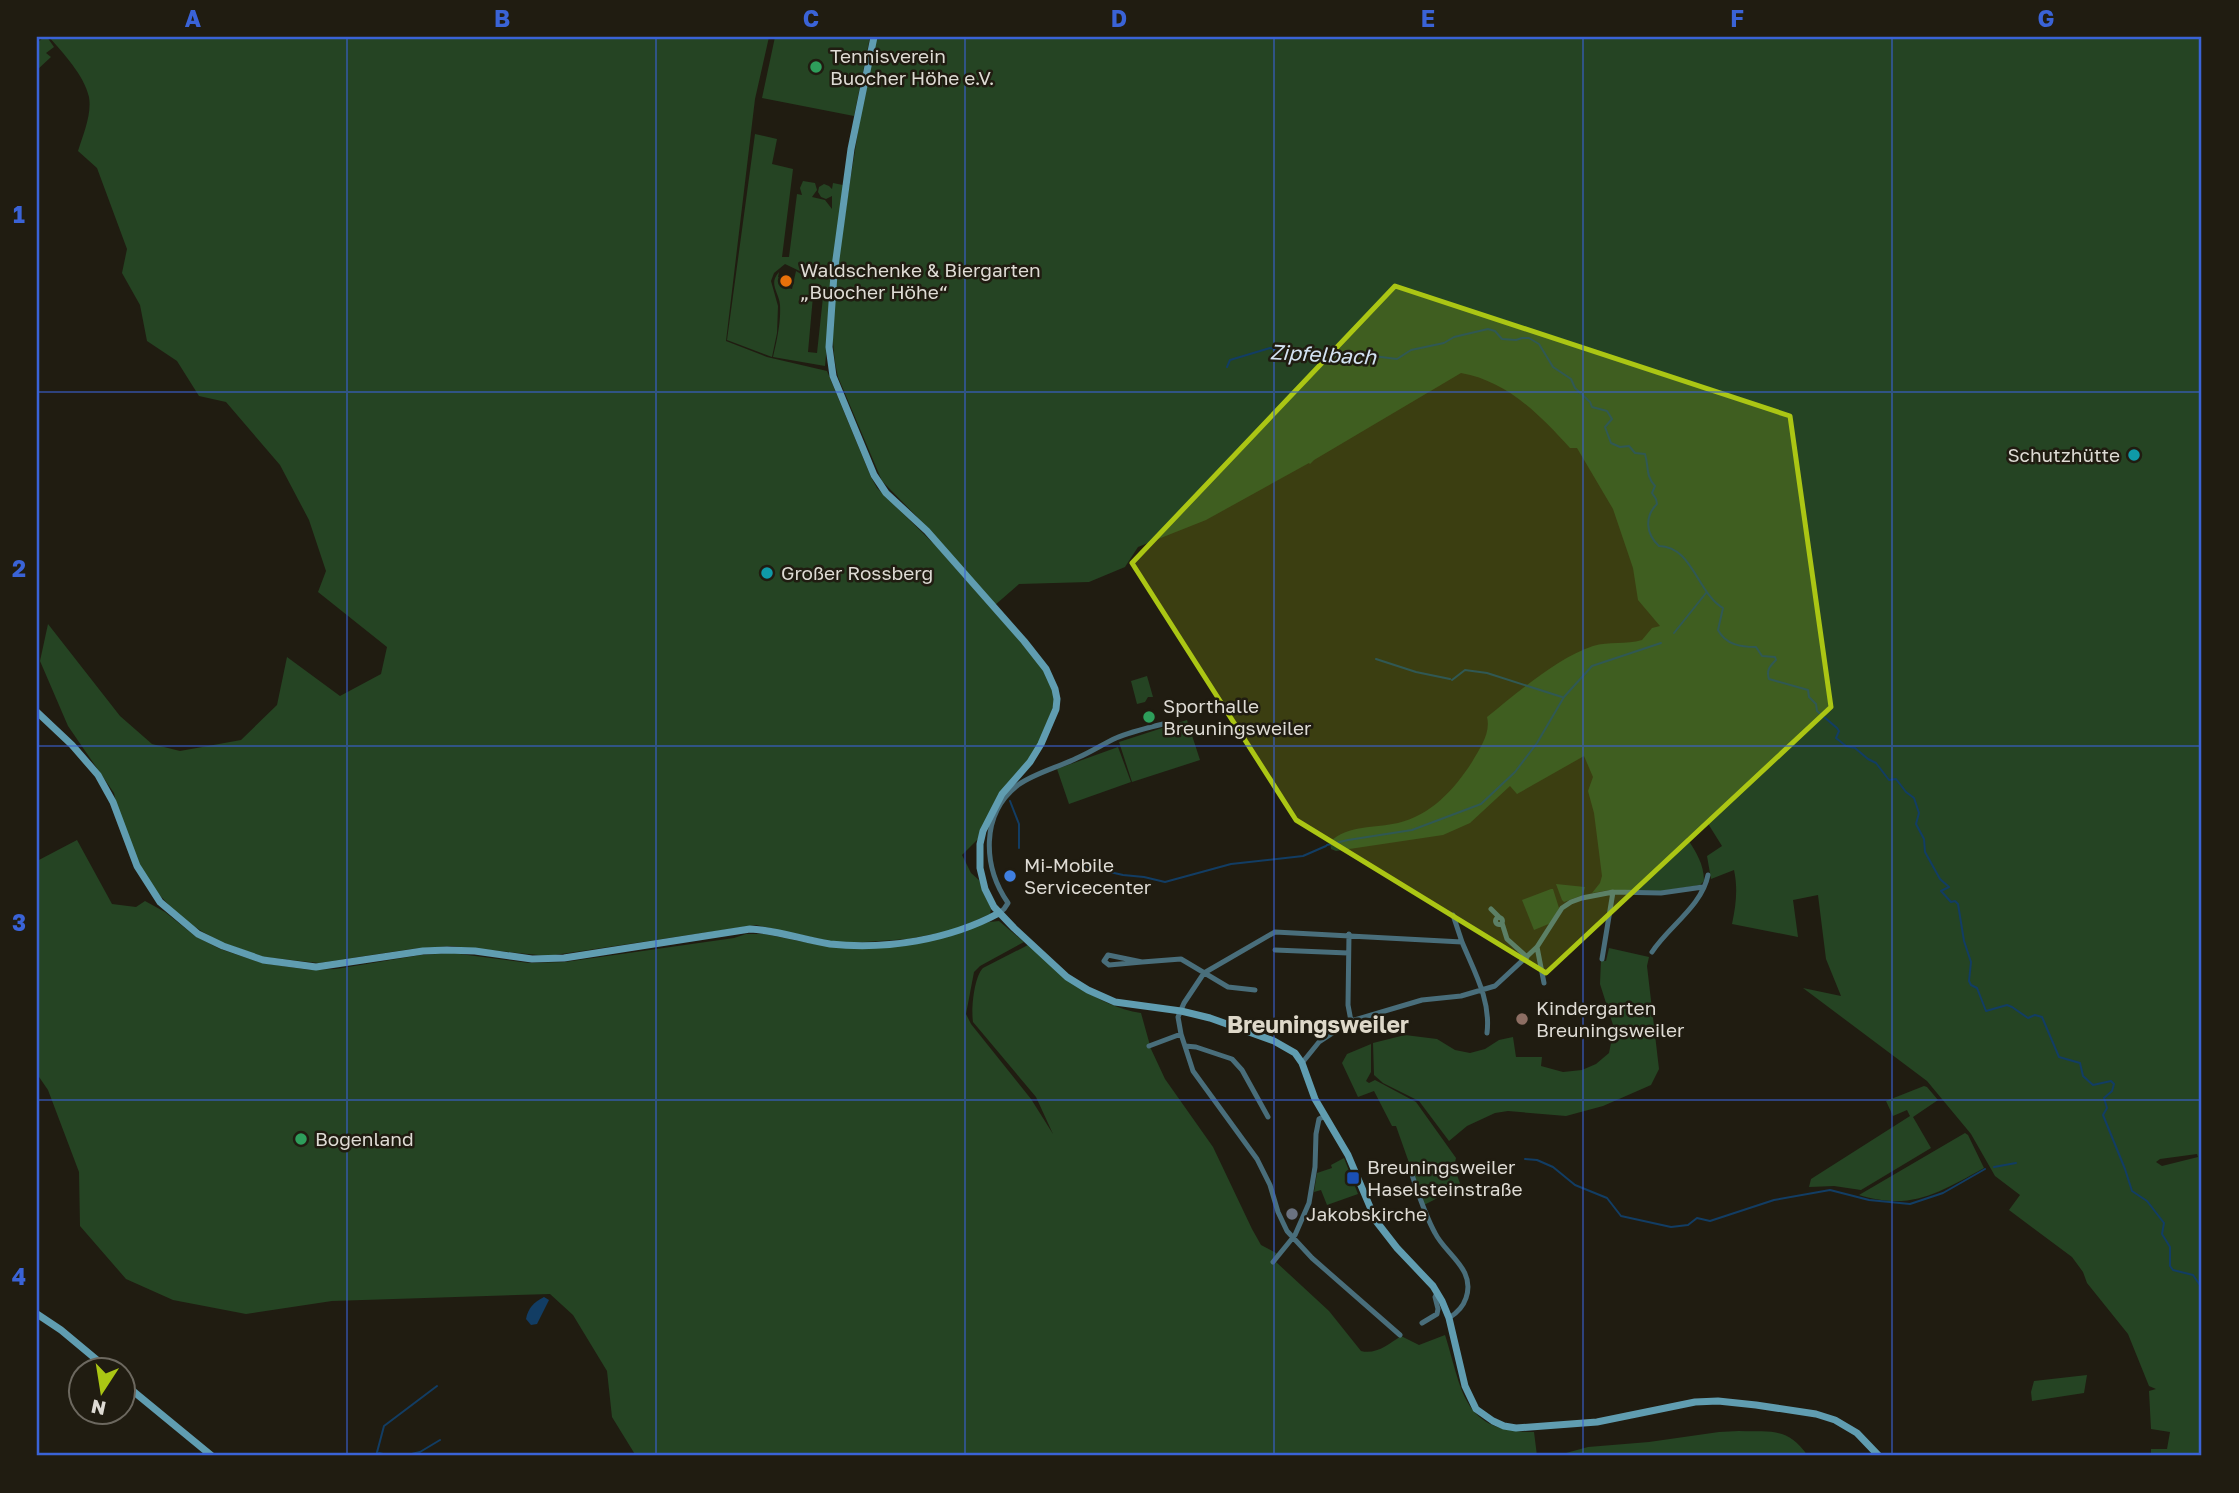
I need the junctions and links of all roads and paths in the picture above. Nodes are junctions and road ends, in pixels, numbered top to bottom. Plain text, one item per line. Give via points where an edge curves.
1 (874, 37) edge
2 (37, 712) edge
3 (1163, 724) dead end
4 (1707, 875) dead end
5 (1703, 887) junction
6 (1613, 892) junction
7 (1491, 909) dead end
8 (999, 913) junction
9 (1453, 915) dead end
10 (1349, 934) junction
11 (1462, 942) junction
12 (1537, 947) junction
13 (1275, 950) dead end
14 (1652, 952) dead end
15 (1348, 953) junction
16 (1527, 957) junction
17 (1602, 958) dead end
18 (1142, 962) junction
19 (1204, 973) junction
20 (1544, 983) dead end
21 (1255, 990) dead end
22 (1483, 991) junction
23 (1181, 1010) junction
24 (1351, 1021) junction
25 (1487, 1033) dead end
26 (1181, 1034) junction
27 (1149, 1046) dead end
28 (1185, 1046) junction
29 (1302, 1063) junction
30 (1325, 1115) junction
31 (1268, 1117) dead end
32 (1411, 1172) dead end
33 (1293, 1238) junction
34 (1273, 1262) dead end
35 (1437, 1293) junction
36 (37, 1314) edge
37 (1449, 1318) junction
38 (1422, 1324) dead end
39 (1400, 1335) dead end
40 (92, 1356) edge
41 (136, 1394) edge
42 (212, 1456) edge
43 (1879, 1456) edge

1 - 8 street via 851,149 834,274 831,372 881,487 935,540 1024,641 1046,669 1057,699 1037,751 987,820 981,845 982,875
2 - 8 street via 98,775 137,866 160,902 198,934 263,960 316,967 447,950 564,958 750,929 828,943 875,944 947,934
3 - 8 street via 1116,738 1018,785 1000,808 988,850 1008,903
4 - 5 street
5 - 6 street via 1661,893
5 - 14 street
6 - 12 street via 1582,898 1562,908
6 - 17 street
7 - 16 street via 1507,939
8 - 23 street via 1067,977 1088,990 1115,1002
9 - 11 street
10 - 11 street
10 - 15 street
10 - 19 street via 1275,932
11 - 22 street
12 - 16 street
12 - 20 street
13 - 15 street
15 - 24 street
16 - 22 street
18 - 18 street via 1110,955 1104,961 1112,965
18 - 19 street via 1180,959
19 - 21 street via 1228,987
19 - 23 street
22 - 24 street via 1422,1000
22 - 25 street
23 - 26 street
23 - 29 street via 1274,1041 1295,1052
24 - 29 street via 1319,1042
26 - 27 street
26 - 28 street
28 - 31 street via 1232,1059
28 - 33 street via 1200,1084 1264,1172
29 - 30 street
30 - 33 street via 1319,1119 1316,1134 1311,1194
30 - 35 street via 1376,1221
32 - 37 street via 1435,1233 1467,1276 1464,1302
33 - 34 street
33 - 39 street
35 - 37 street
35 - 38 street via 1437,1314
36 - 40 street
37 - 43 street via 1471,1401 1485,1417 1504,1426 1597,1422 1695,1402 1736,1402 1835,1420 1857,1433
41 - 42 street

